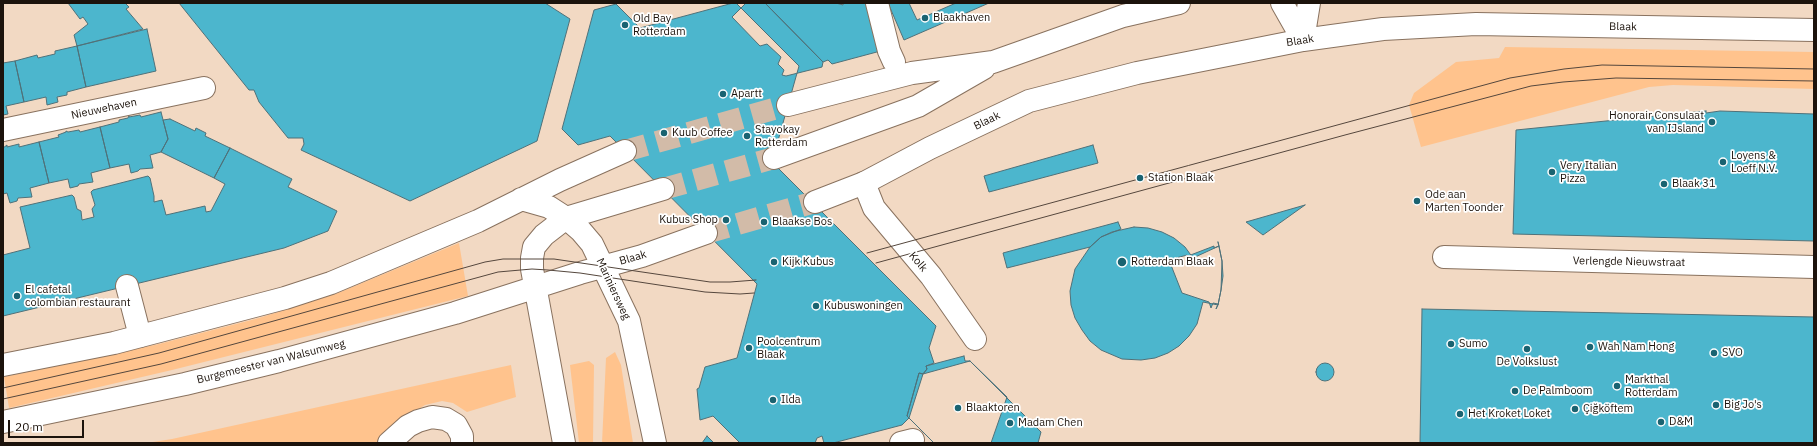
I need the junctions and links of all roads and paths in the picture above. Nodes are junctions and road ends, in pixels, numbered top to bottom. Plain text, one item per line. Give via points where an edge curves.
1 (877, 3) edge
2 (1178, 3) edge
3 (1282, 3) edge
4 (1309, 3) edge
5 (1814, 30) edge
6 (1303, 40) junction
7 (894, 62) dead end
8 (993, 62) junction
9 (204, 88) dead end
10 (788, 105) tunnel mouth
11 (3, 130) edge
12 (625, 151) tunnel mouth
13 (774, 158) tunnel mouth
14 (864, 183) junction
15 (663, 189) tunnel mouth
16 (521, 199) junction
17 (815, 202) tunnel mouth
18 (566, 218) junction
19 (706, 234) tunnel mouth
20 (1444, 257) dead end
21 (604, 266) junction
22 (1814, 267) edge
23 (127, 286) dead end
24 (536, 288) junction
25 (140, 336) junction
26 (975, 339) dead end
27 (3, 365) edge
28 (3, 422) edge
29 (389, 443) edge
30 (462, 443) edge
31 (564, 443) edge
32 (655, 443) edge

1 - 7 main road
2 - 8 main road via 1123,16
3 - 6 main road
4 - 6 main road
5 - 6 main road, Blaak via 1476,24 1384,29
6 - 14 main road, Blaak via 1137,73 1029,101
8 - 10 main road via 912,73
8 - 13 main road via 918,106
9 - 11 main road, Nieuwehaven
12 - 16 main road
14 - 17 main road, Blaak
14 - 26 main road, Kolk via 874,208 931,276
15 - 18 main road
16 - 18 main road, Mariniersweg via 549,207
16 - 25 main road via 478,222 331,283 285,298
18 - 21 main road, Mariniersweg via 592,244
18 - 24 main road via 544,235 534,247 532,269
19 - 21 main road, Blaak
20 - 22 main road, Verlengde Nieuwstraat
21 - 24 main road, Blaak
21 - 32 main road, Mariniersweg via 629,321
23 - 25 main road
24 - 28 main road, Burgemeester van Walsumweg via 279,361 185,384
24 - 31 main road
25 - 27 main road
29 - 30 main road via 408,426 432,417 446,419 456,425 462,436

